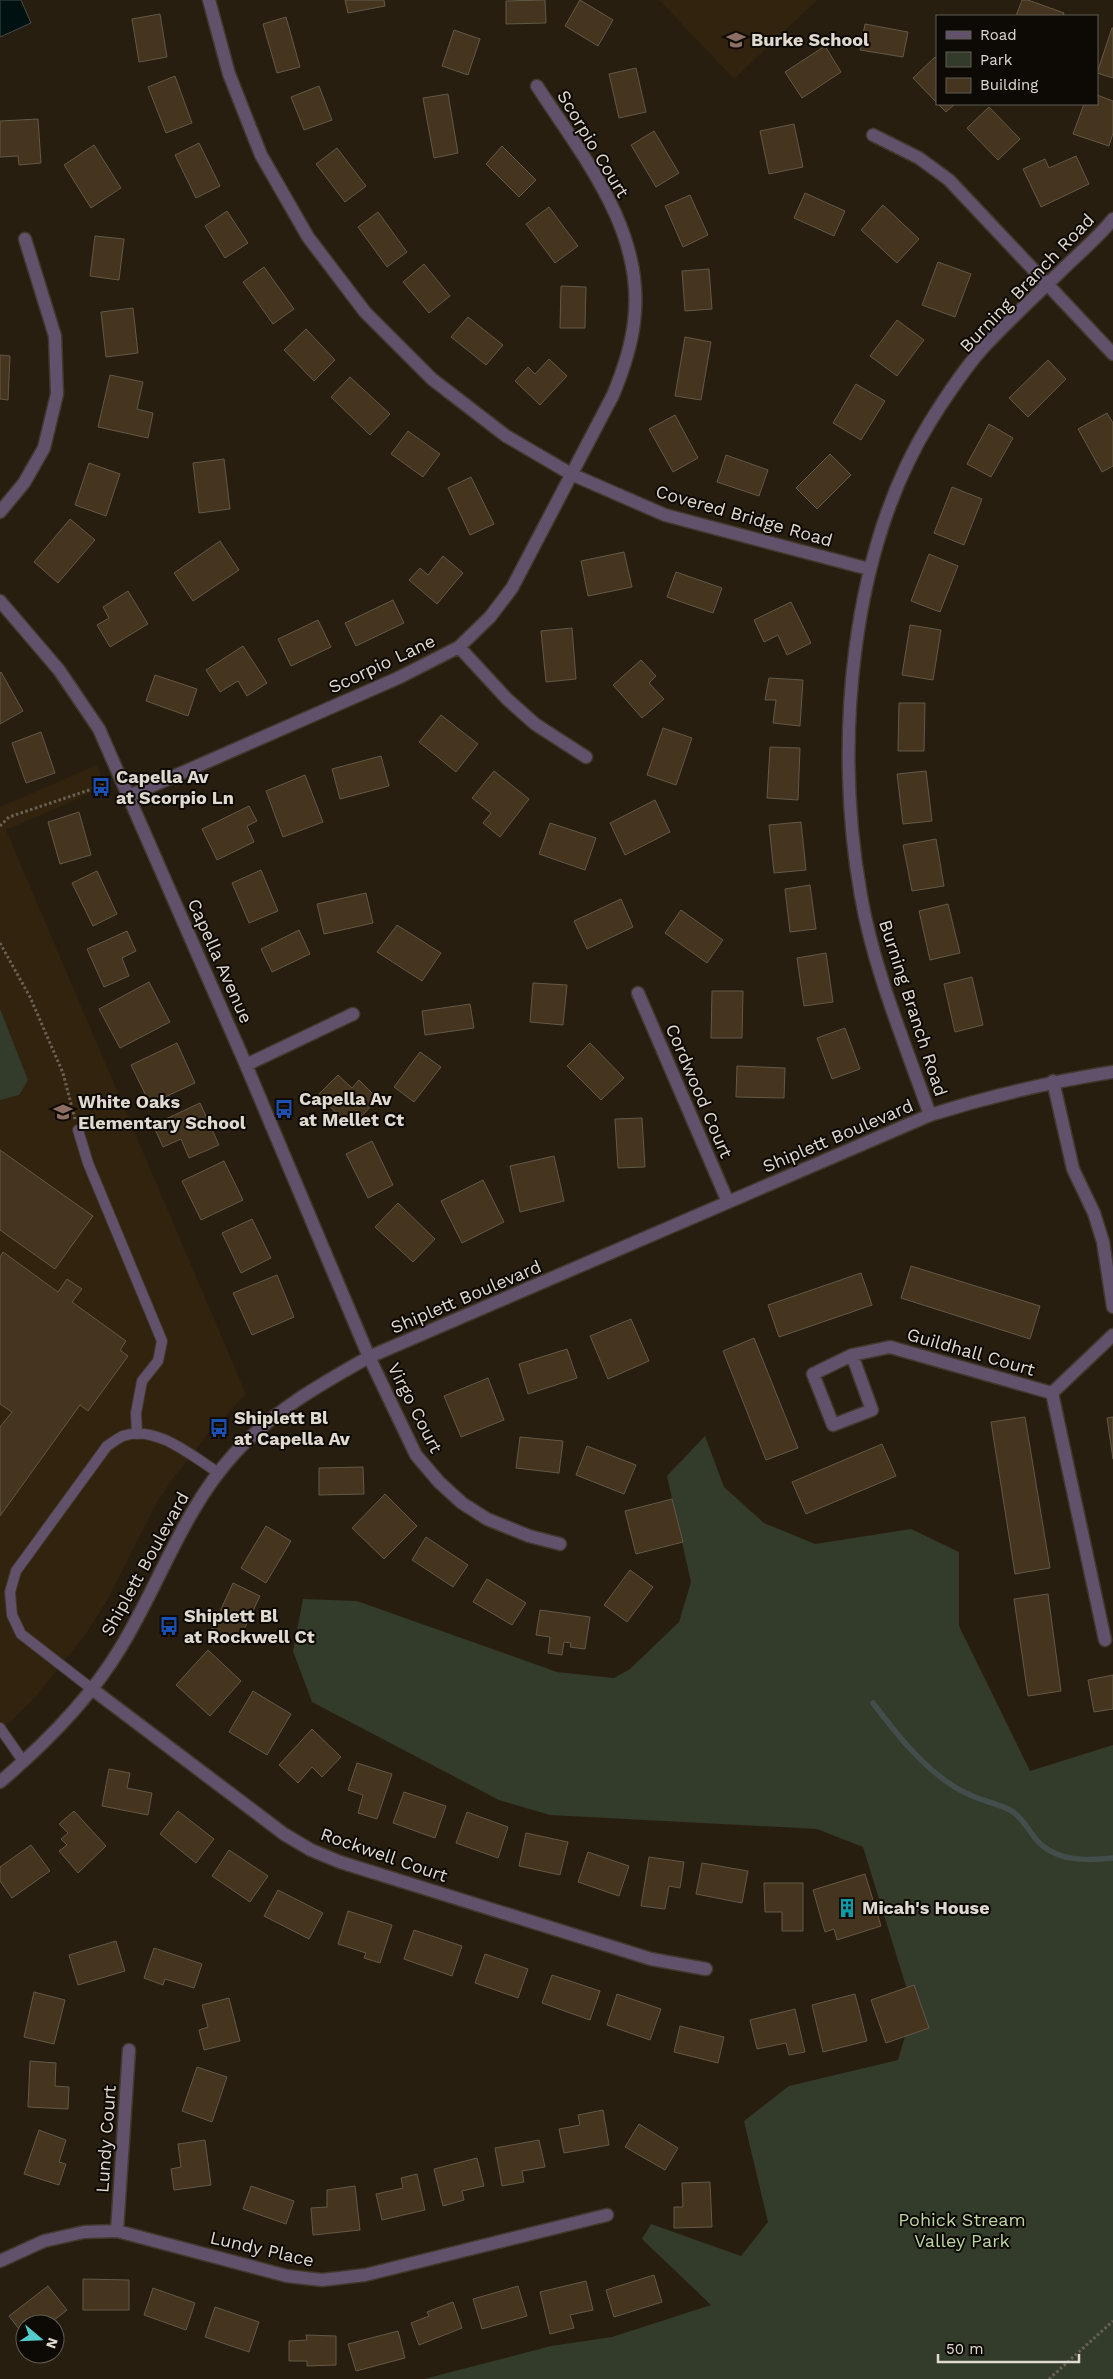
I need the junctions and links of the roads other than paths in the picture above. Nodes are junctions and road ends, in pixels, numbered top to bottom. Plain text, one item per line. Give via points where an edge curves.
1 (209, 0) edge
2 (537, 86) dead end
3 (873, 135) dead end
4 (1113, 218) edge
5 (25, 239) dead end
6 (1048, 284) junction
7 (1113, 354) edge
8 (572, 474) junction
9 (0, 512) edge
10 (869, 569) junction
11 (0, 601) edge
12 (459, 647) junction
13 (586, 757) dead end
14 (129, 796) junction
15 (638, 993) dead end
16 (353, 1014) dead end
17 (246, 1065) junction
18 (1113, 1072) edge
19 (1053, 1082) junction
20 (930, 1115) junction
21 (78, 1130) road end
22 (728, 1202) junction
23 (1113, 1307) edge
24 (1113, 1336) edge
25 (852, 1355) junction
26 (369, 1357) junction
27 (1052, 1394) junction
28 (137, 1434) junction
29 (219, 1474) junction
30 (560, 1544) dead end
31 (1105, 1640) dead end
32 (92, 1690) junction
33 (0, 1728) edge
34 (23, 1761) junction
35 (0, 1782) edge
36 (706, 1969) dead end
37 (129, 2050) dead end
38 (607, 2215) dead end
39 (117, 2231) junction
40 (0, 2261) edge

1 - 8 street, Covered Bridge Road via 229,74 261,155 308,237 359,305 432,379 506,436
2 - 8 street, Scorpio Court via 602,184 627,242 634,281 634,321 626,363
3 - 6 street via 919,158 949,180
4 - 6 street, Burning Branch Road
5 - 9 street via 55,336 58,394 44,448 24,484
6 - 7 street
6 - 10 street, Burning Branch Road via 981,351 930,422 896,489
8 - 10 street, Covered Bridge Road via 665,515
8 - 12 street, Scorpio Lane via 512,588 490,617
10 - 20 street, Burning Branch Road via 850,691 848,754 852,834 861,897 875,958
11 - 14 street, Capella Avenue via 87,708
12 - 13 street via 535,724
12 - 14 street, Scorpio Lane via 398,678
14 - 17 street, Capella Avenue
15 - 22 street, Cordwood Court
16 - 17 street
17 - 26 street, Capella Avenue
18 - 19 street, Shiplett Boulevard
19 - 20 street, Shiplett Boulevard
19 - 23 street via 1073,1169 1094,1213 1103,1242
20 - 22 street, Shiplett Boulevard
21 - 28 lane via 88,1163 162,1341 158,1361 142,1381 136,1413
22 - 26 street, Shiplett Boulevard
24 - 27 street
25 - 25 street, Guildhall Court via 813,1374 833,1425 872,1410
25 - 27 street, Guildhall Court via 890,1346
26 - 29 street, Shiplett Boulevard via 306,1392 264,1424
26 - 30 street, Virgo Court via 416,1455 439,1482 486,1519
27 - 31 street
28 - 29 lane via 166,1441
28 - 32 lane via 123,1436 107,1446 16,1571 10,1592 12,1615 20,1634
29 - 32 street, Shiplett Boulevard via 188,1518 120,1648
32 - 34 street, Shiplett Boulevard
32 - 36 street, Rockwell Court via 284,1834 311,1850 340,1862 651,1959
33 - 34 lane
34 - 35 street, Shiplett Boulevard
37 - 39 street, Lundy Court
38 - 39 street, Lundy Place via 365,2275 322,2280 287,2276
39 - 40 street, Lundy Place via 84,2232 44,2241

